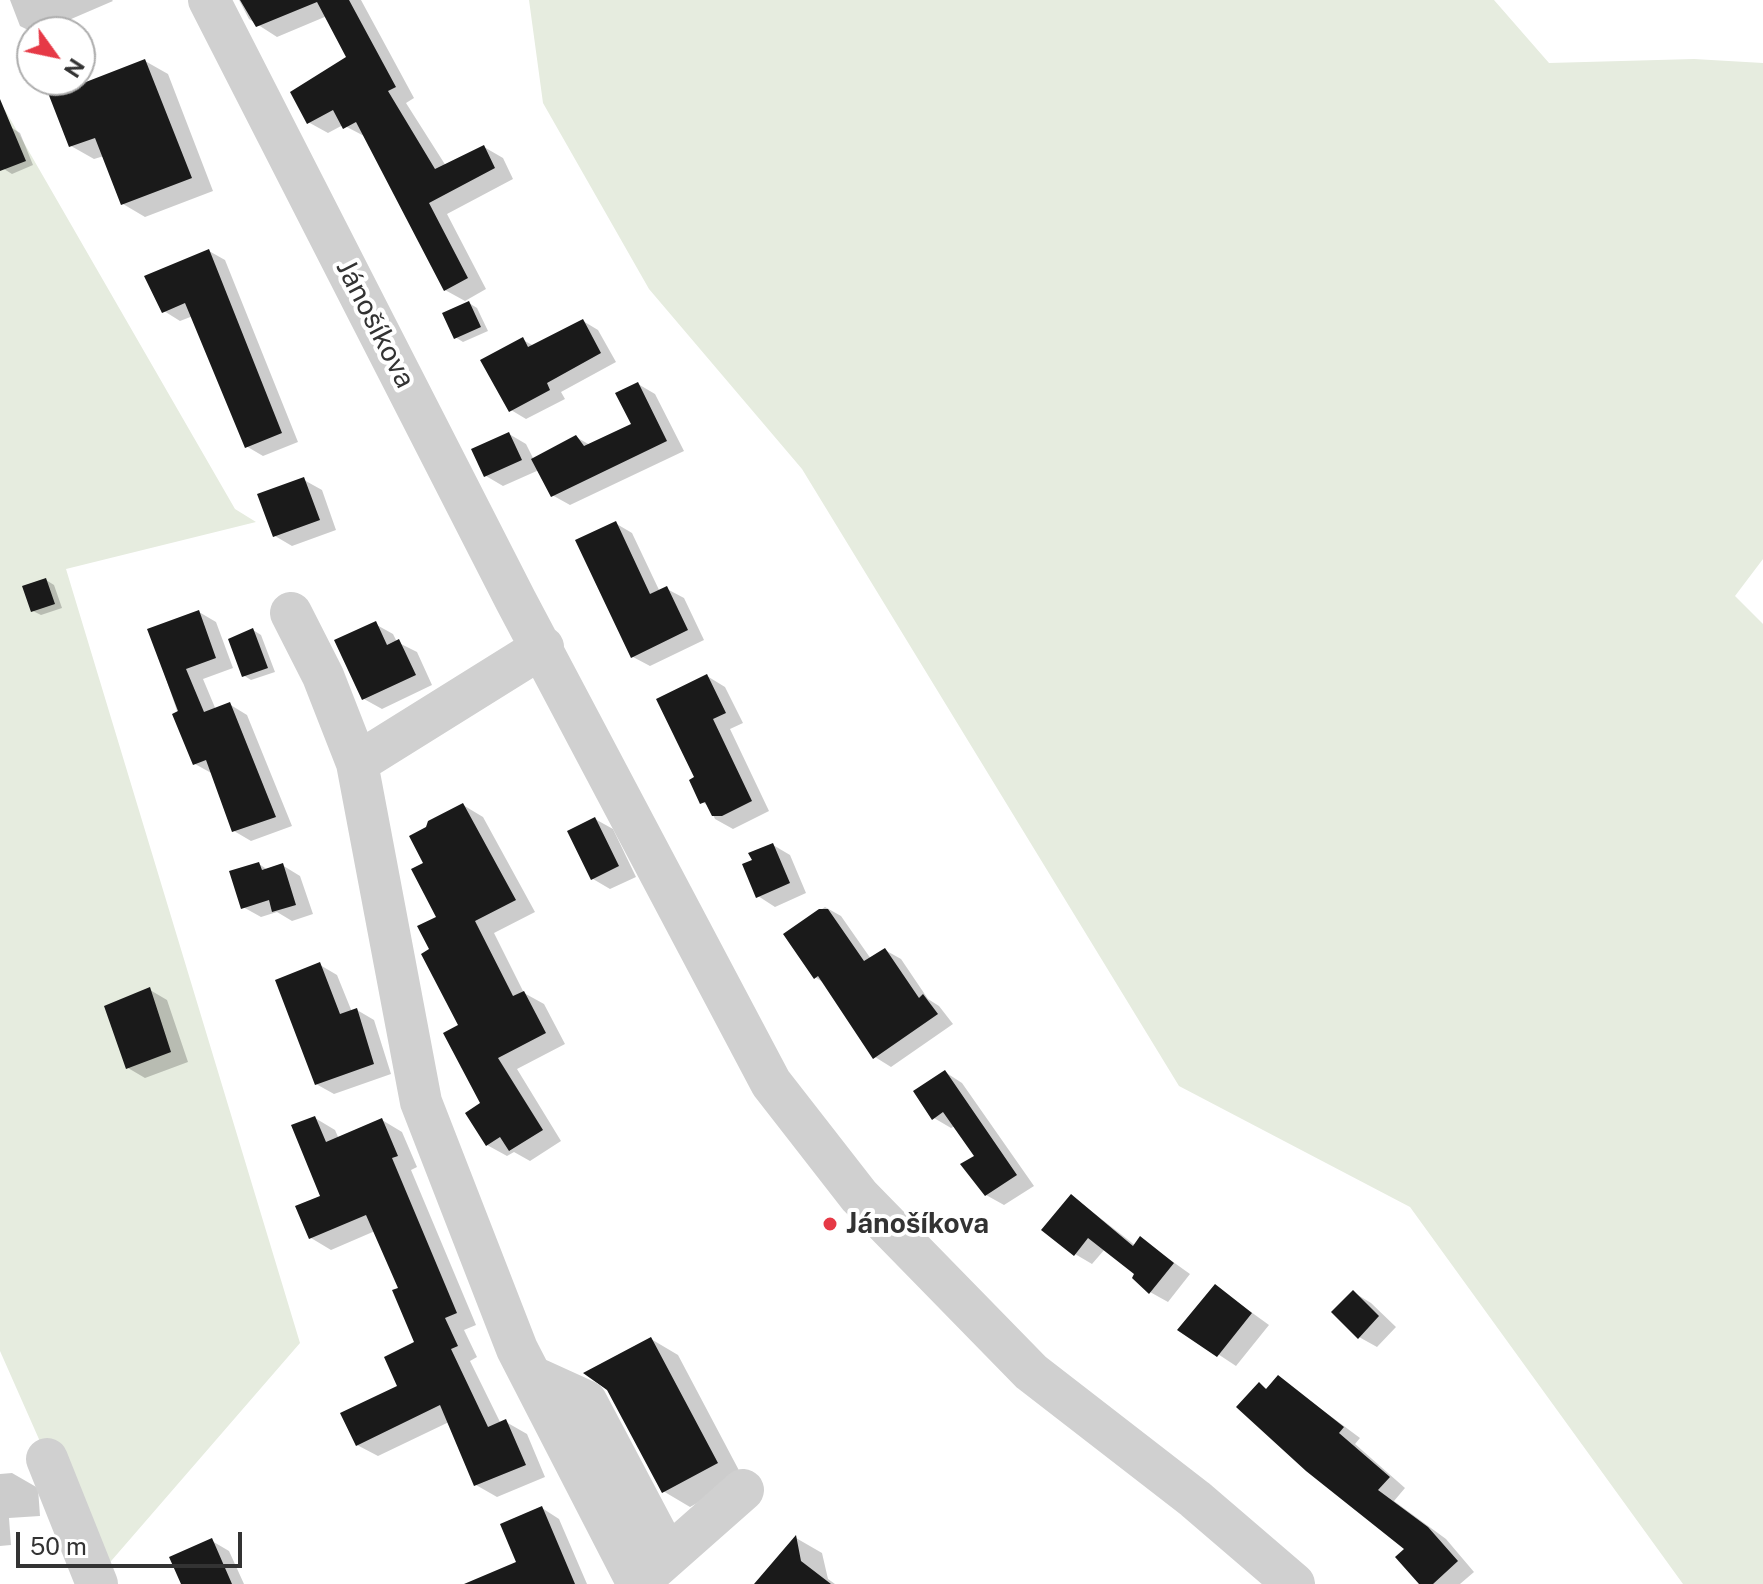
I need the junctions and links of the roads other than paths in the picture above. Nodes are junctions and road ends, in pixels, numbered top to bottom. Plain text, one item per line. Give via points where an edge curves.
1 (209, 0) edge
2 (291, 613) dead end
3 (543, 647) junction
4 (357, 763) junction
5 (47, 1459) dead end
6 (743, 1490) dead end
7 (645, 1577) edge
8 (97, 1584) edge
9 (1294, 1584) edge

1 - 3 street, Jánošíkova
2 - 4 street
3 - 4 street
3 - 9 street, Jánošíkova via 771,1083 859,1196 1031,1372 1195,1499
4 - 7 street via 421,1102 517,1349
5 - 8 street
6 - 7 street

